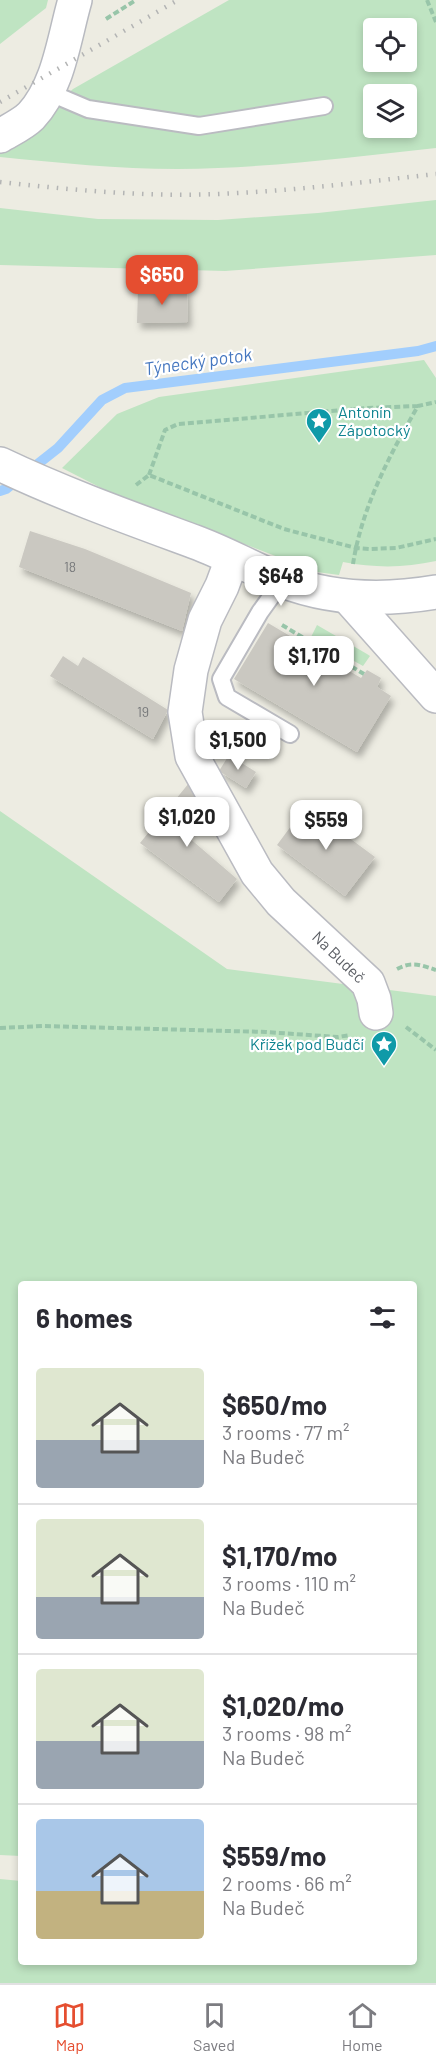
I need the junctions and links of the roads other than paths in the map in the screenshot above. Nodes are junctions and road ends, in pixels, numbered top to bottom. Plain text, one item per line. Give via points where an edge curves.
1 (75, 0) edge
2 (48, 92) junction
3 (324, 106) dead end
4 (0, 136) edge
5 (3, 466) edge
6 (232, 559) junction
7 (283, 580) junction
8 (436, 592) edge
9 (348, 597) junction
10 (436, 696) edge
11 (290, 734) dead end
12 (376, 1013) road end

1 - 2 street
2 - 3 lane via 88,109 199,126
2 - 4 street via 30,117
5 - 6 street
6 - 7 street
6 - 12 street, Na Budeč via 205,620 191,670 185,712 192,756 257,873 281,902 368,983
7 - 9 street
7 - 11 lane via 221,679 227,697
8 - 9 street
9 - 10 street

